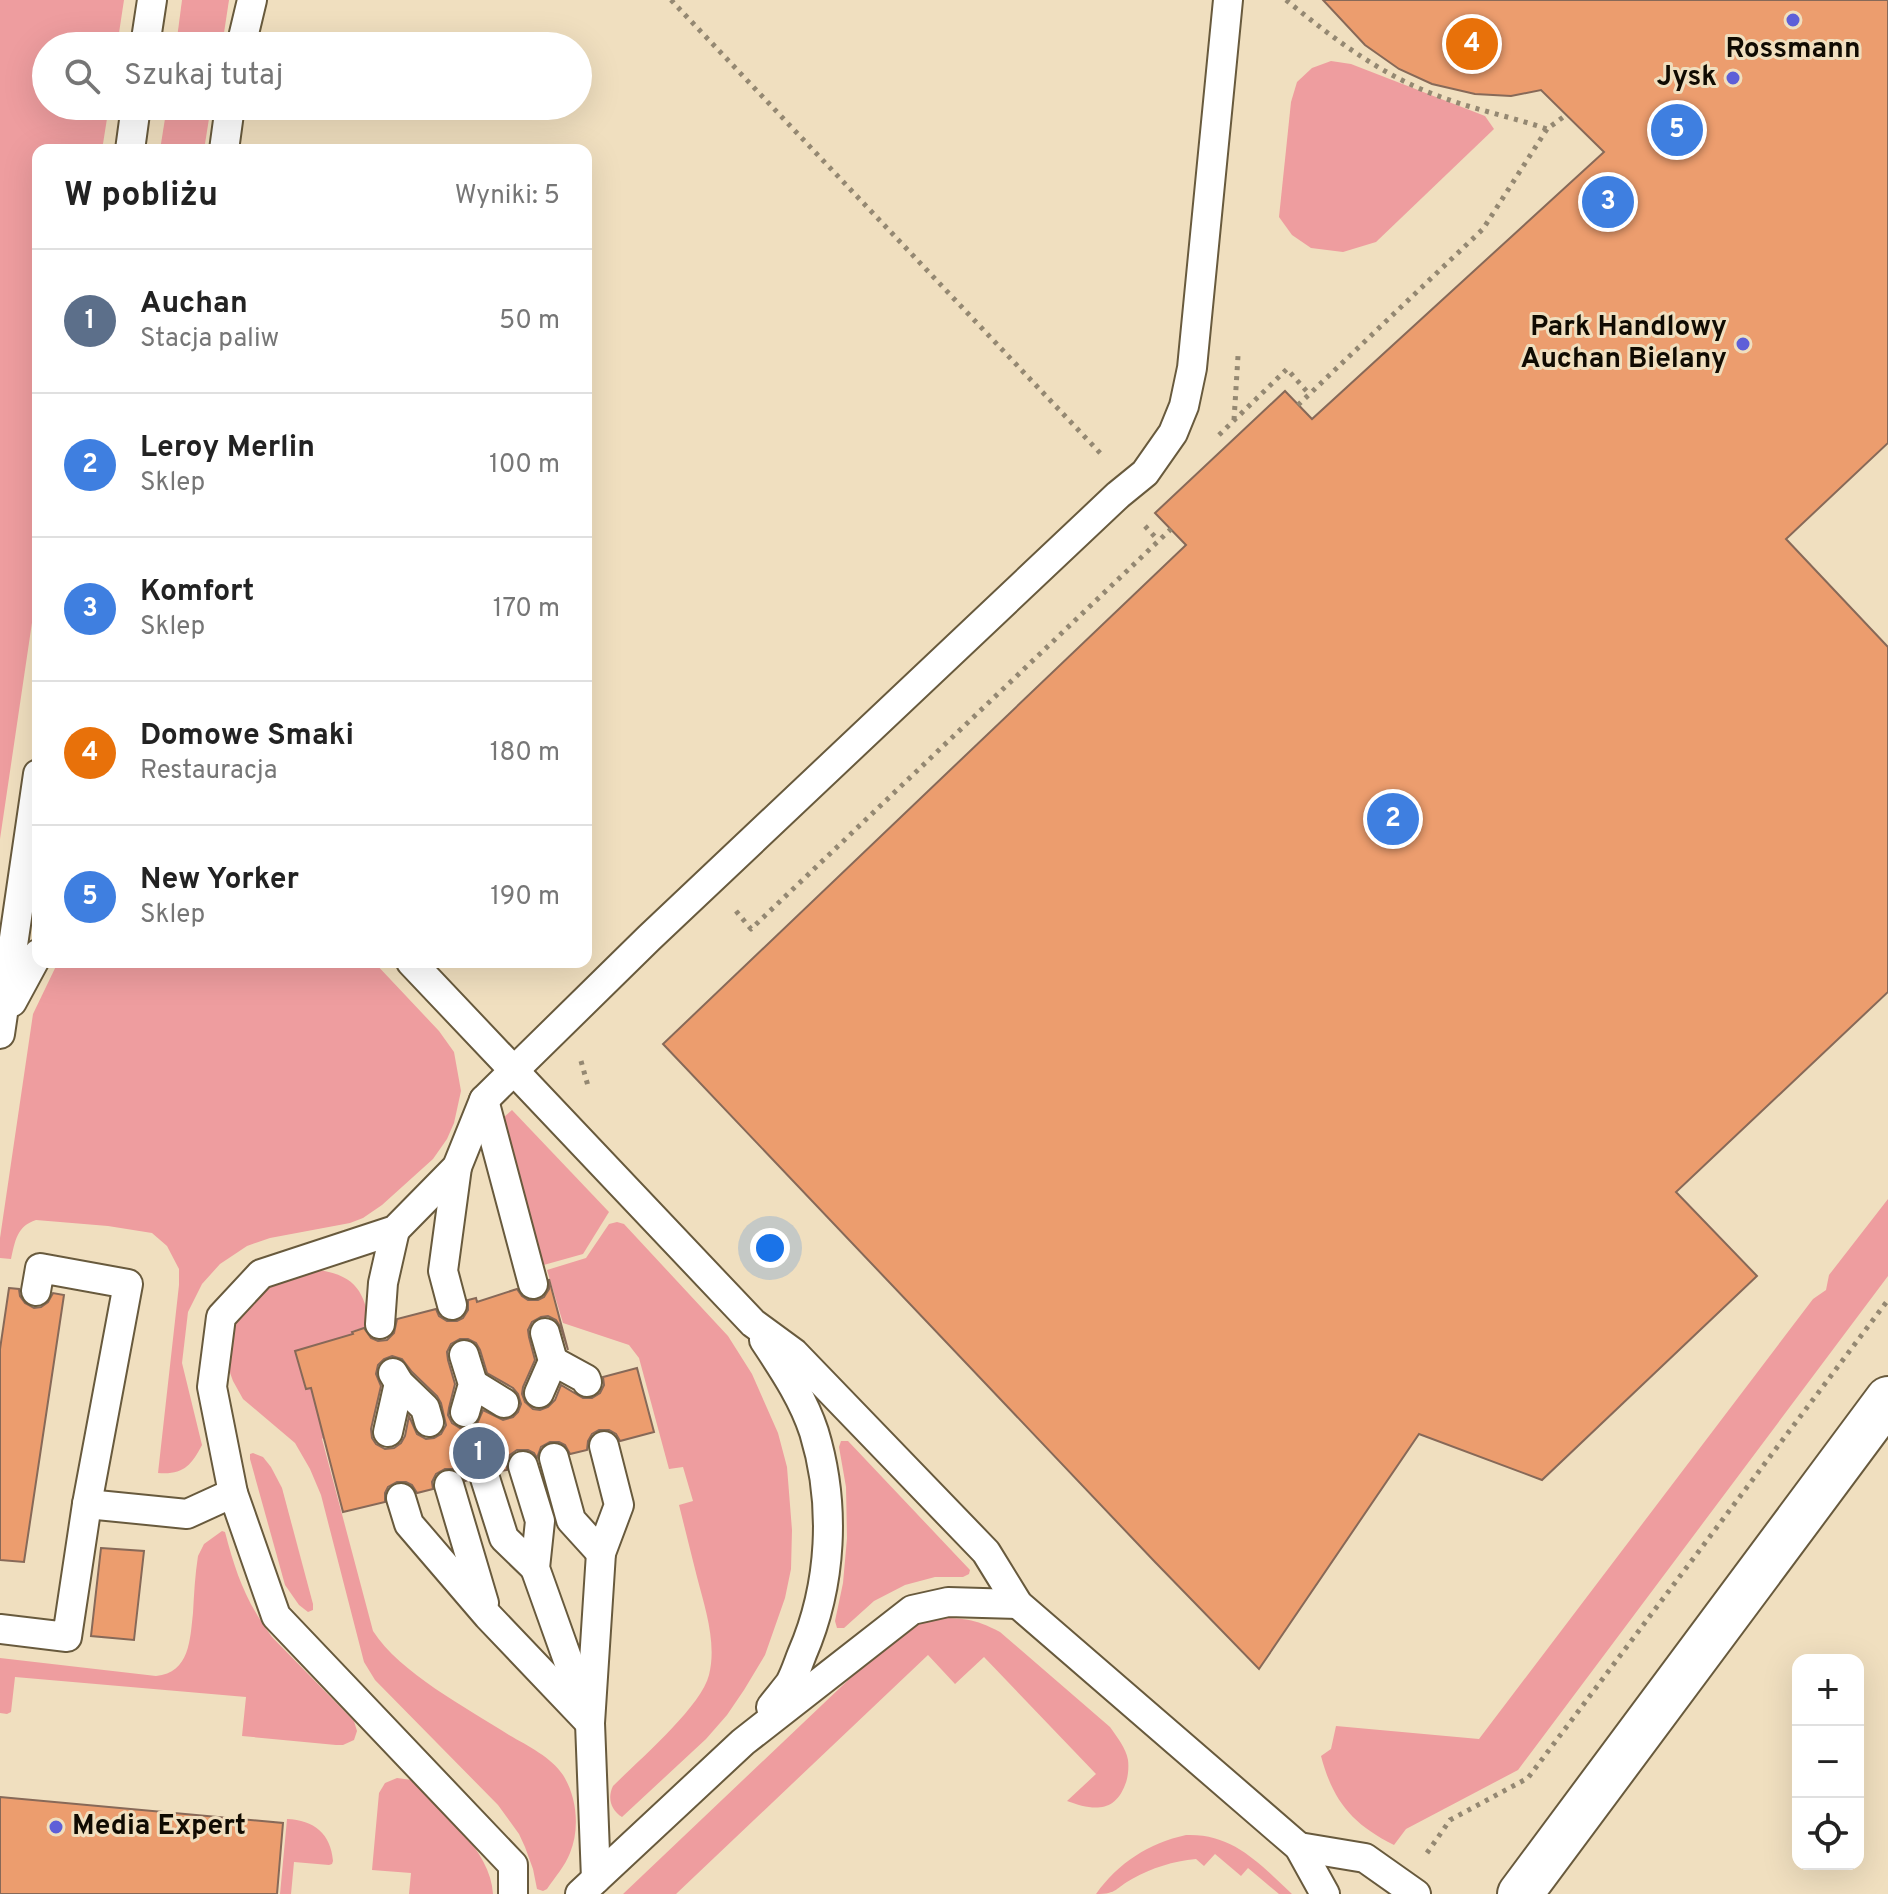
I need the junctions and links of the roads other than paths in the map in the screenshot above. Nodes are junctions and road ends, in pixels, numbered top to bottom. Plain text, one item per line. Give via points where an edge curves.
1 (152, 0) edge
2 (252, 0) edge
3 (1228, 0) edge
4 (147, 32) edge
5 (244, 32) edge
6 (134, 120) edge
7 (228, 120) edge
8 (131, 144) edge
9 (225, 144) edge
10 (32, 815) edge
11 (32, 966) edge
12 (417, 968) edge
13 (1, 1028) edge
14 (514, 1069) junction
15 (484, 1100) junction
16 (457, 1167) junction
17 (395, 1230) junction
18 (38, 1280) dead end
19 (533, 1284) dead end
20 (452, 1305) dead end
21 (753, 1323) junction
22 (380, 1324) dead end
23 (545, 1333) dead end
24 (464, 1355) dead end
25 (553, 1361) junction
26 (587, 1382) dead end
27 (473, 1384) junction
28 (539, 1393) dead end
29 (1888, 1399) edge
30 (504, 1403) dead end
31 (465, 1412) dead end
32 (429, 1422) dead end
33 (388, 1432) dead end
34 (604, 1446) dead end
35 (554, 1458) dead end
36 (523, 1466) dead end
37 (484, 1475) dead end
38 (449, 1485) dead end
39 (233, 1493) junction
40 (401, 1498) dead end
41 (87, 1504) junction
42 (601, 1553) junction
43 (535, 1568) junction
44 (1018, 1604) junction
45 (488, 1616) junction
46 (0, 1629) edge
47 (590, 1723) junction
48 (743, 1742) junction
49 (1299, 1847) junction
50 (588, 1886) edge
51 (513, 1894) edge
52 (1325, 1894) edge
53 (1416, 1894) edge
54 (1520, 1894) edge

1 - 4 lane
2 - 5 lane
3 - 14 lane via 1192,368 1173,433 1145,473
6 - 8 lane
7 - 9 lane
10 - 13 lane
11 - 13 lane
12 - 14 lane
14 - 15 lane
14 - 21 lane
15 - 16 lane
15 - 19 lane
16 - 17 lane
16 - 20 lane via 443,1271
17 - 22 lane
17 - 39 lane via 261,1274 221,1317 212,1387
18 - 41 lane via 128,1284
21 - 44 lane via 794,1353 986,1552
21 - 48 lane via 795,1388 813,1430 827,1488 828,1544 811,1634 791,1682
23 - 25 lane
24 - 27 lane
25 - 26 lane
25 - 28 lane
27 - 30 lane
27 - 31 lane
29 - 54 main road
32 - 33 lane via 425,1408 396,1378
34 - 42 lane via 619,1505
35 - 42 lane via 571,1520
36 - 43 lane via 540,1521
37 - 43 lane via 504,1538
38 - 45 lane
39 - 41 lane via 187,1514
39 - 51 lane via 276,1616 513,1865
40 - 45 lane via 409,1524
41 - 46 lane via 67,1637
42 - 47 lane
43 - 47 lane
44 - 48 lane via 948,1602 912,1610
44 - 49 lane
45 - 47 lane
47 - 50 lane
48 - 50 lane
49 - 52 lane
49 - 53 lane via 1365,1858

